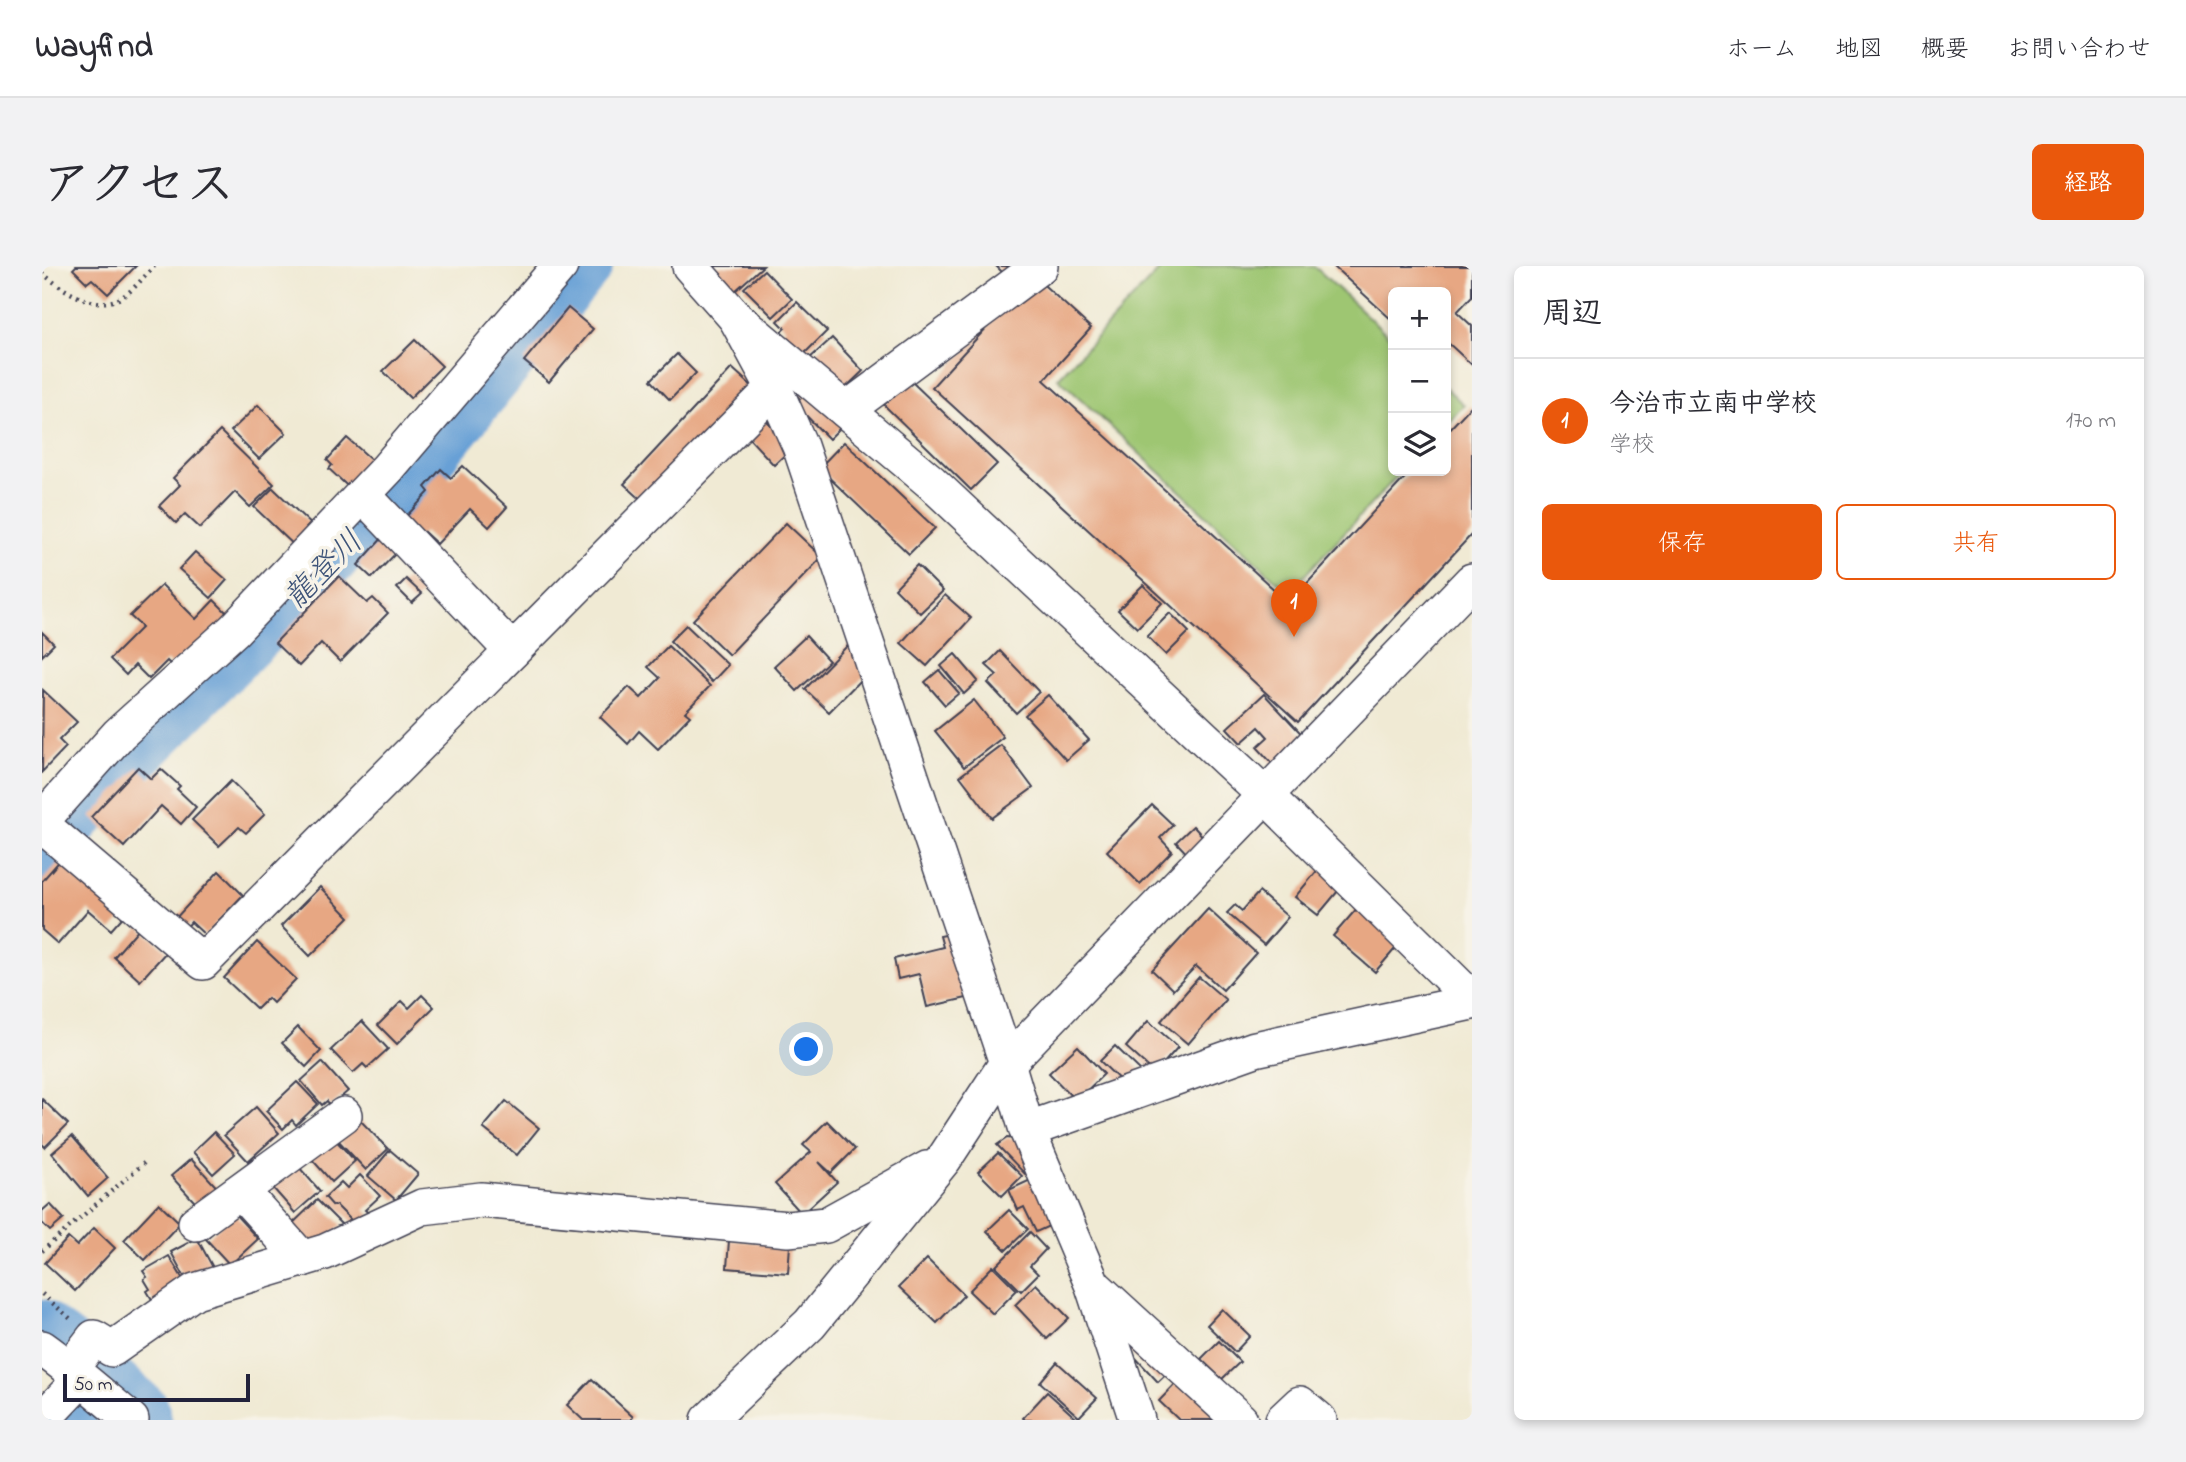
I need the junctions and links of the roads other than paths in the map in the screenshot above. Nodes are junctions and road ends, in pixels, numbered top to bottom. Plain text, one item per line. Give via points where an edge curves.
1 (560, 266) edge
2 (690, 266) edge
3 (1040, 266) edge
4 (736, 318) junction
5 (774, 388) junction
6 (846, 410) junction
7 (363, 495) junction
8 (1472, 581) edge
9 (512, 651) junction
10 (1266, 796) junction
11 (46, 833) edge
12 (1472, 1000) edge
13 (1007, 1063) junction
14 (344, 1115) dead end
15 (1027, 1130) junction
16 (944, 1159) junction
17 (241, 1191) junction
18 (196, 1223) dead end
19 (302, 1259) junction
20 (1093, 1286) junction
21 (42, 1348) edge
22 (76, 1373) junction
23 (42, 1420) edge
24 (131, 1420) edge
25 (709, 1420) edge
26 (1137, 1420) edge
27 (1240, 1420) edge
28 (1283, 1420) edge
29 (1319, 1420) edge

1 - 7 street
2 - 4 street
3 - 6 street
4 - 5 street
4 - 6 street
5 - 9 street
5 - 13 street via 800,446
6 - 10 street via 931,482
7 - 9 street
7 - 11 street via 234,631 119,734
8 - 10 street
9 - 11 street via 203,962
10 - 12 street
10 - 13 street
12 - 15 street via 1255,1049
13 - 15 street
13 - 16 street
14 - 17 street
15 - 20 street
16 - 19 street via 826,1225 788,1229 481,1199 422,1207
16 - 25 street via 810,1324
17 - 18 street
17 - 19 street
19 - 22 street via 195,1291 111,1349 94,1338
20 - 26 street
20 - 27 street
21 - 22 street
22 - 23 street
22 - 24 street
28 - 29 street via 1300,1404

